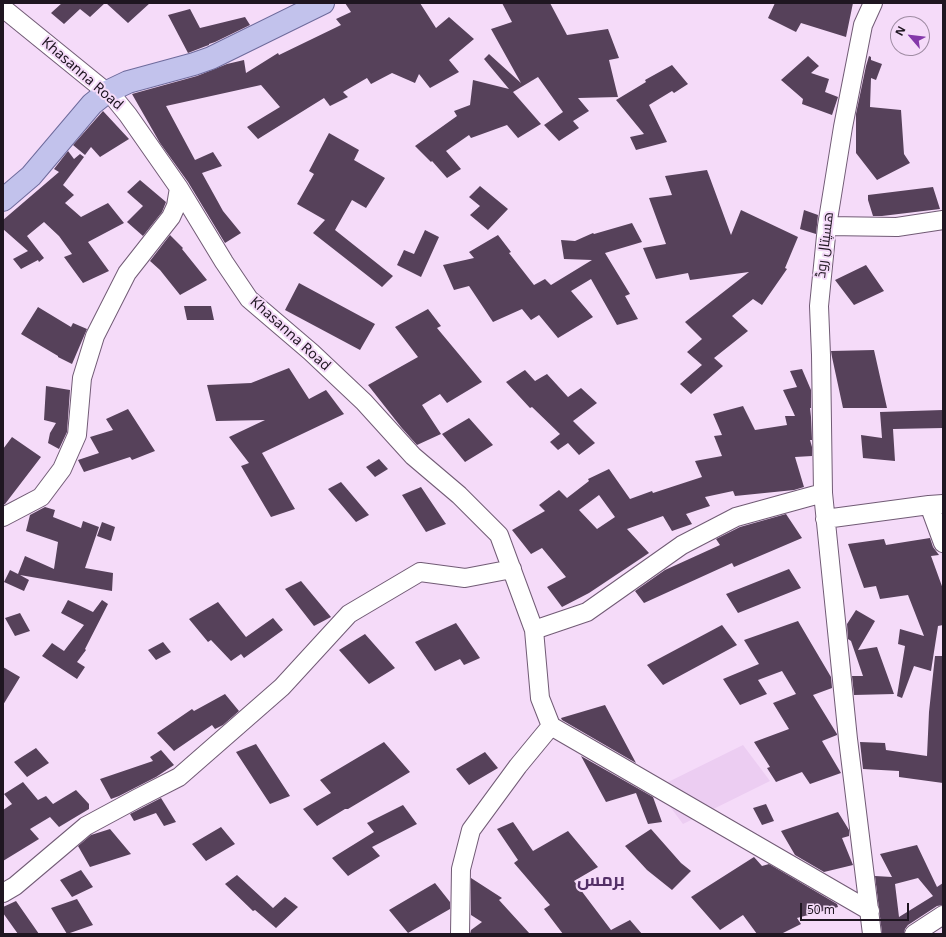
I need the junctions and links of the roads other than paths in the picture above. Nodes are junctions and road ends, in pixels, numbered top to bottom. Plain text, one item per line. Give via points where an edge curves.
1 (323, 3) edge
2 (873, 3) edge
3 (3, 8) edge
4 (106, 92) junction
5 (179, 188) junction
6 (3, 200) edge
7 (943, 220) edge
8 (826, 226) junction
9 (823, 493) junction
10 (936, 505) edge
11 (3, 518) edge
12 (825, 519) junction
13 (943, 543) edge
14 (512, 569) junction
15 (534, 630) junction
16 (551, 726) junction
17 (3, 893) edge
18 (870, 911) junction
19 (943, 915) edge
20 (460, 934) edge
21 (872, 934) edge
22 (914, 934) edge

1 - 4 main road via 211,58 128,82
2 - 8 street, ھسپتال روڈ via 863,25
3 - 4 street, Khasanna Road
4 - 5 street, Khasanna Road via 128,116
4 - 6 main road via 88,108 31,176
5 - 11 street via 171,217 127,273 95,336 82,378 77,435 62,468 40,497
5 - 14 street, Khasanna Road via 249,299 364,402 413,456 459,495 499,535
7 - 8 street via 898,228
8 - 9 street, ھسپتال روڈ via 818,306
9 - 12 street, ھسپتال روڈ
9 - 15 street via 736,517 682,544 587,612
10 - 12 street
10 - 13 street
12 - 18 street, ھسپتال روڈ
14 - 15 street, Khasanna Road
14 - 17 street via 465,578 420,572 350,614 282,687 180,777 86,826 15,886
15 - 16 street, Khasanna Road via 540,698
16 - 18 street
16 - 20 street via 471,830 461,869
18 - 21 street, ھسپتال روڈ
19 - 22 street

